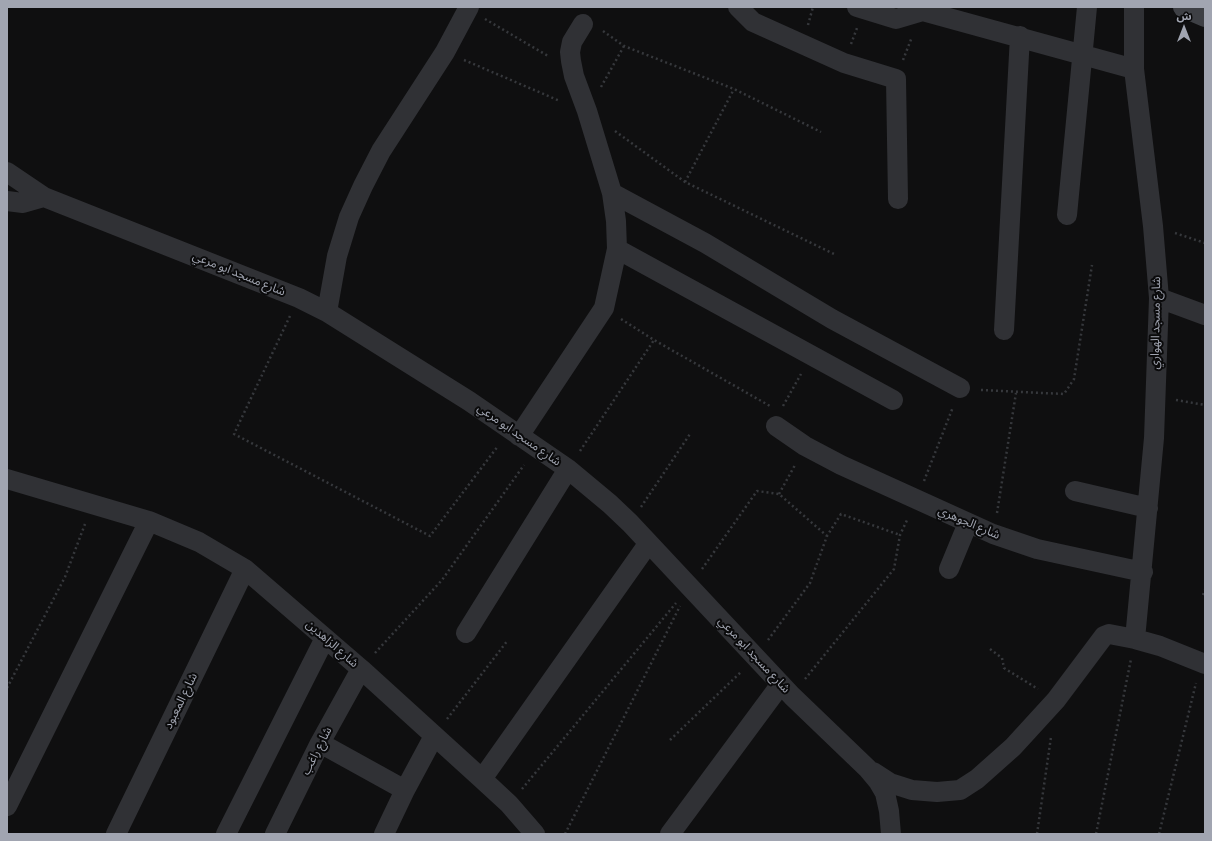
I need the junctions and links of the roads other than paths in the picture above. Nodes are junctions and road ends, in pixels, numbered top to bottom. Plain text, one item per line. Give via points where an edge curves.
1 (738, 7) edge
2 (1087, 7) edge
3 (1134, 7) edge
4 (1184, 7) edge
5 (468, 8) edge
6 (861, 8) edge
7 (1205, 16) edge
8 (583, 24) road end
9 (1020, 36) junction
10 (1081, 55) junction
11 (1134, 69) junction
12 (7, 172) edge
13 (612, 193) junction
14 (44, 197) junction
15 (898, 199) dead end
16 (7, 202) edge
17 (1067, 215) dead end
18 (617, 249) junction
19 (1159, 298) junction
20 (327, 312) junction
21 (1205, 315) edge
22 (1004, 330) dead end
23 (960, 388) road end
24 (893, 400) dead end
25 (774, 417) road end
26 (515, 432) junction
27 (568, 469) junction
28 (7, 479) edge
29 (1075, 491) dead end
30 (1148, 508) junction
31 (150, 520) junction
32 (968, 523) junction
33 (648, 544) junction
34 (245, 569) junction
35 (949, 569) dead end
36 (1143, 572) junction
37 (466, 633) dead end
38 (325, 638) junction
39 (1135, 639) junction
40 (1203, 663) edge
41 (361, 668) junction
42 (786, 690) junction
43 (434, 736) junction
44 (320, 743) junction
45 (868, 769) junction
46 (482, 779) junction
47 (405, 790) junction
48 (7, 806) edge
49 (116, 834) edge
50 (226, 834) edge
51 (275, 834) edge
52 (384, 834) edge
53 (535, 834) edge
54 (670, 834) edge
55 (891, 834) edge

1 - 15 street via 752,22 844,63 896,79
2 - 10 street
3 - 11 street, شارع مسجد الهواري
4 - 7 street
5 - 20 street via 445,52 381,151 349,217 337,256
6 - 9 street via 896,19 923,11
8 - 13 street via 572,42 570,52 574,76
9 - 10 street
9 - 22 street
10 - 11 street
10 - 17 street
11 - 19 street, شارع مسجد الهواري
12 - 14 street, شارع مسجد ابو مرعي
13 - 18 street
13 - 23 street via 706,243 832,318
14 - 16 street via 23,203
14 - 20 street, شارع مسجد ابو مرعي via 299,298
18 - 24 street
18 - 26 street via 604,308
19 - 21 street
19 - 30 street, شارع مسجد الهواري via 1154,438
20 - 26 street, شارع مسجد ابو مرعي
25 - 32 street, شارع الجوهري via 805,446 878,484
26 - 27 street, شارع مسجد ابو مرعي
27 - 33 street, شارع مسجد ابو مرعي via 610,504
27 - 37 street
28 - 31 street, شارع الزاهدين
29 - 30 street
30 - 36 street, شارع مسجد الهواري
31 - 34 street, شارع الزاهدين via 199,542
31 - 48 street
32 - 35 street
32 - 36 street, شارع الجوهري via 1044,550
33 - 42 street, شارع مسجد ابو مرعي
33 - 46 street
34 - 38 street, شارع الزاهدين
34 - 49 street, شارع المعبود
36 - 39 street, شارع مسجد الهواري
38 - 41 street, شارع الزاهدين
38 - 50 street
39 - 40 street
39 - 45 street via 1115,634 1104,636 1038,720 977,780 960,790 912,790 890,783
41 - 43 street, شارع الزاهدين
41 - 44 street, شارع راغب
42 - 45 street, شارع مسجد ابو مرعي
42 - 54 street
43 - 46 street, شارع الزاهدين
43 - 47 street
44 - 47 street
44 - 51 street, شارع راغب
45 - 55 street, شارع مسجد ابو مرعي via 882,787 889,811
46 - 53 street, شارع الزاهدين via 509,804
47 - 52 street

